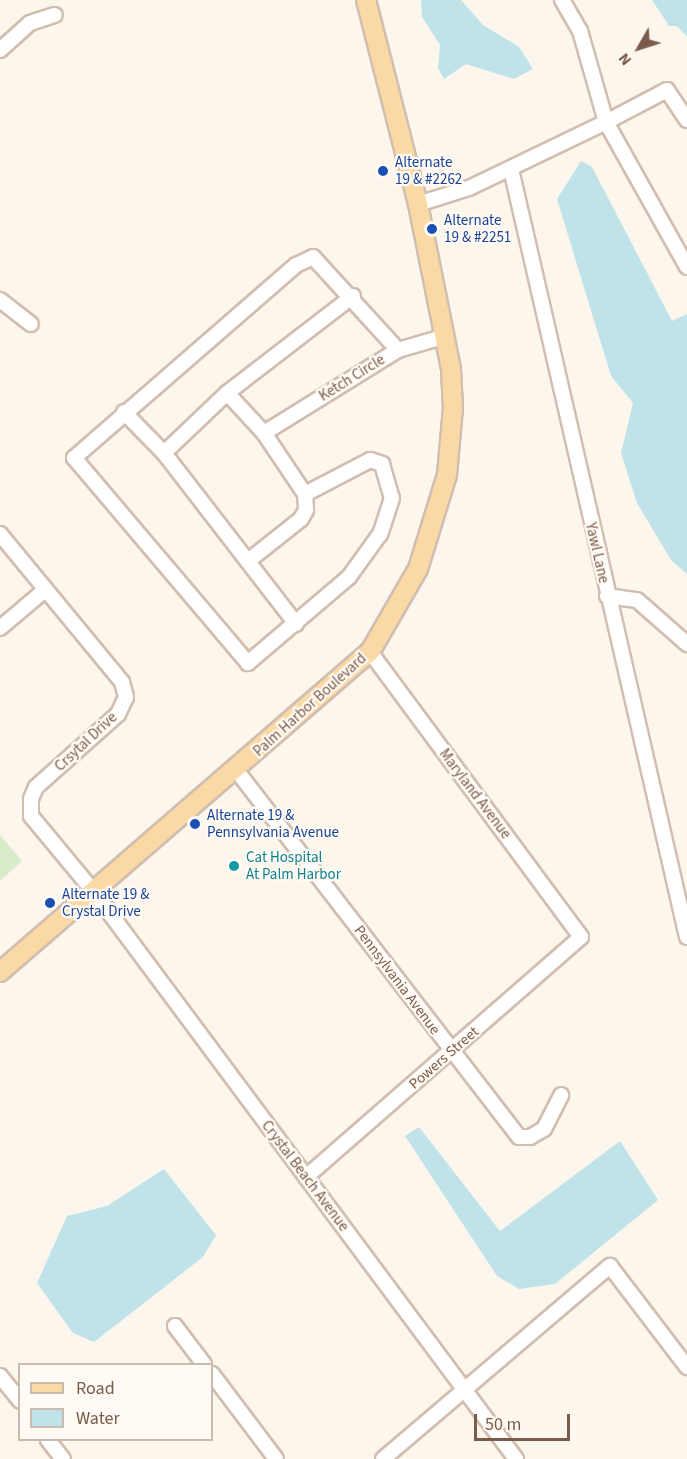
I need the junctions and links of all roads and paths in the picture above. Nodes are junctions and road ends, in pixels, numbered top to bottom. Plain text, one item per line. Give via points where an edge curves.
1 (366, 0) edge
2 (562, 0) edge
3 (55, 15) dead end
4 (0, 50) edge
5 (687, 120) edge
6 (606, 122) junction
7 (511, 169) junction
8 (418, 204) junction
9 (687, 267) edge
10 (353, 296) junction
11 (0, 300) edge
12 (32, 324) dead end
13 (446, 336) junction
14 (398, 350) junction
15 (227, 393) junction
16 (124, 412) junction
17 (264, 433) junction
18 (164, 453) junction
19 (305, 494) junction
20 (0, 534) edge
21 (248, 561) junction
22 (45, 590) junction
23 (607, 596) junction
24 (296, 624) junction
25 (0, 628) edge
26 (687, 644) edge
27 (370, 652) junction
28 (237, 771) junction
29 (94, 892) junction
30 (581, 937) joint
31 (687, 937) edge
32 (0, 972) edge
33 (452, 1052) junction
34 (561, 1095) dead end
35 (306, 1176) junction
36 (175, 1326) dead end
37 (203, 1363) edge
38 (687, 1367) edge
39 (213, 1375) edge
40 (0, 1376) edge
41 (464, 1389) junction
42 (18, 1398) edge
43 (49, 1441) edge
44 (63, 1459) edge
45 (276, 1459) edge
46 (383, 1459) edge
47 (516, 1459) edge

1 - 8 main road
2 - 6 street via 580,31
3 - 4 street via 30,23
5 - 6 street via 667,90
6 - 7 street
6 - 9 street
7 - 8 street
7 - 23 street, Yawl Lane
8 - 13 main road, Palm Harbor Boulevard
10 - 14 street
10 - 15 street
10 - 16 street via 313,257 296,265
11 - 12 street
13 - 14 street, Ketch Circle
13 - 27 main road, Palm Harbor Boulevard via 453,408 452,446 440,509 418,569
14 - 17 street, Ketch Circle
15 - 17 street
15 - 18 street
16 - 18 street
16 - 24 street via 75,458 248,663
17 - 19 street
18 - 21 street
19 - 21 street via 306,510 301,519
19 - 24 street via 370,460 382,464 392,498 380,534 349,577
20 - 22 street, Crsytal Drive
21 - 24 street
22 - 25 street
22 - 29 street, Crsytal Drive via 122,682 126,697 118,714 36,787 30,800 31,816
23 - 26 street via 637,600
23 - 31 street, Yawl Lane
27 - 28 main road, Palm Harbor Boulevard
27 - 30 street, Maryland Avenue
28 - 29 main road, Palm Harbor Boulevard
28 - 33 street, Pennsylvania Avenue
29 - 32 main road, Palm Harbor Boulevard
29 - 35 street, Crystal Beach Avenue
30 - 33 street, Powers Street
33 - 34 street, Pennsylvania Avenue via 519,1137 530,1137 544,1129
33 - 35 street, Powers Street
35 - 41 street, Crystal Beach Avenue
36 - 37 street
38 - 41 street via 610,1266
39 - 45 street
40 - 42 street
41 - 46 street
41 - 47 street, Crystal Beach Avenue
43 - 44 street

